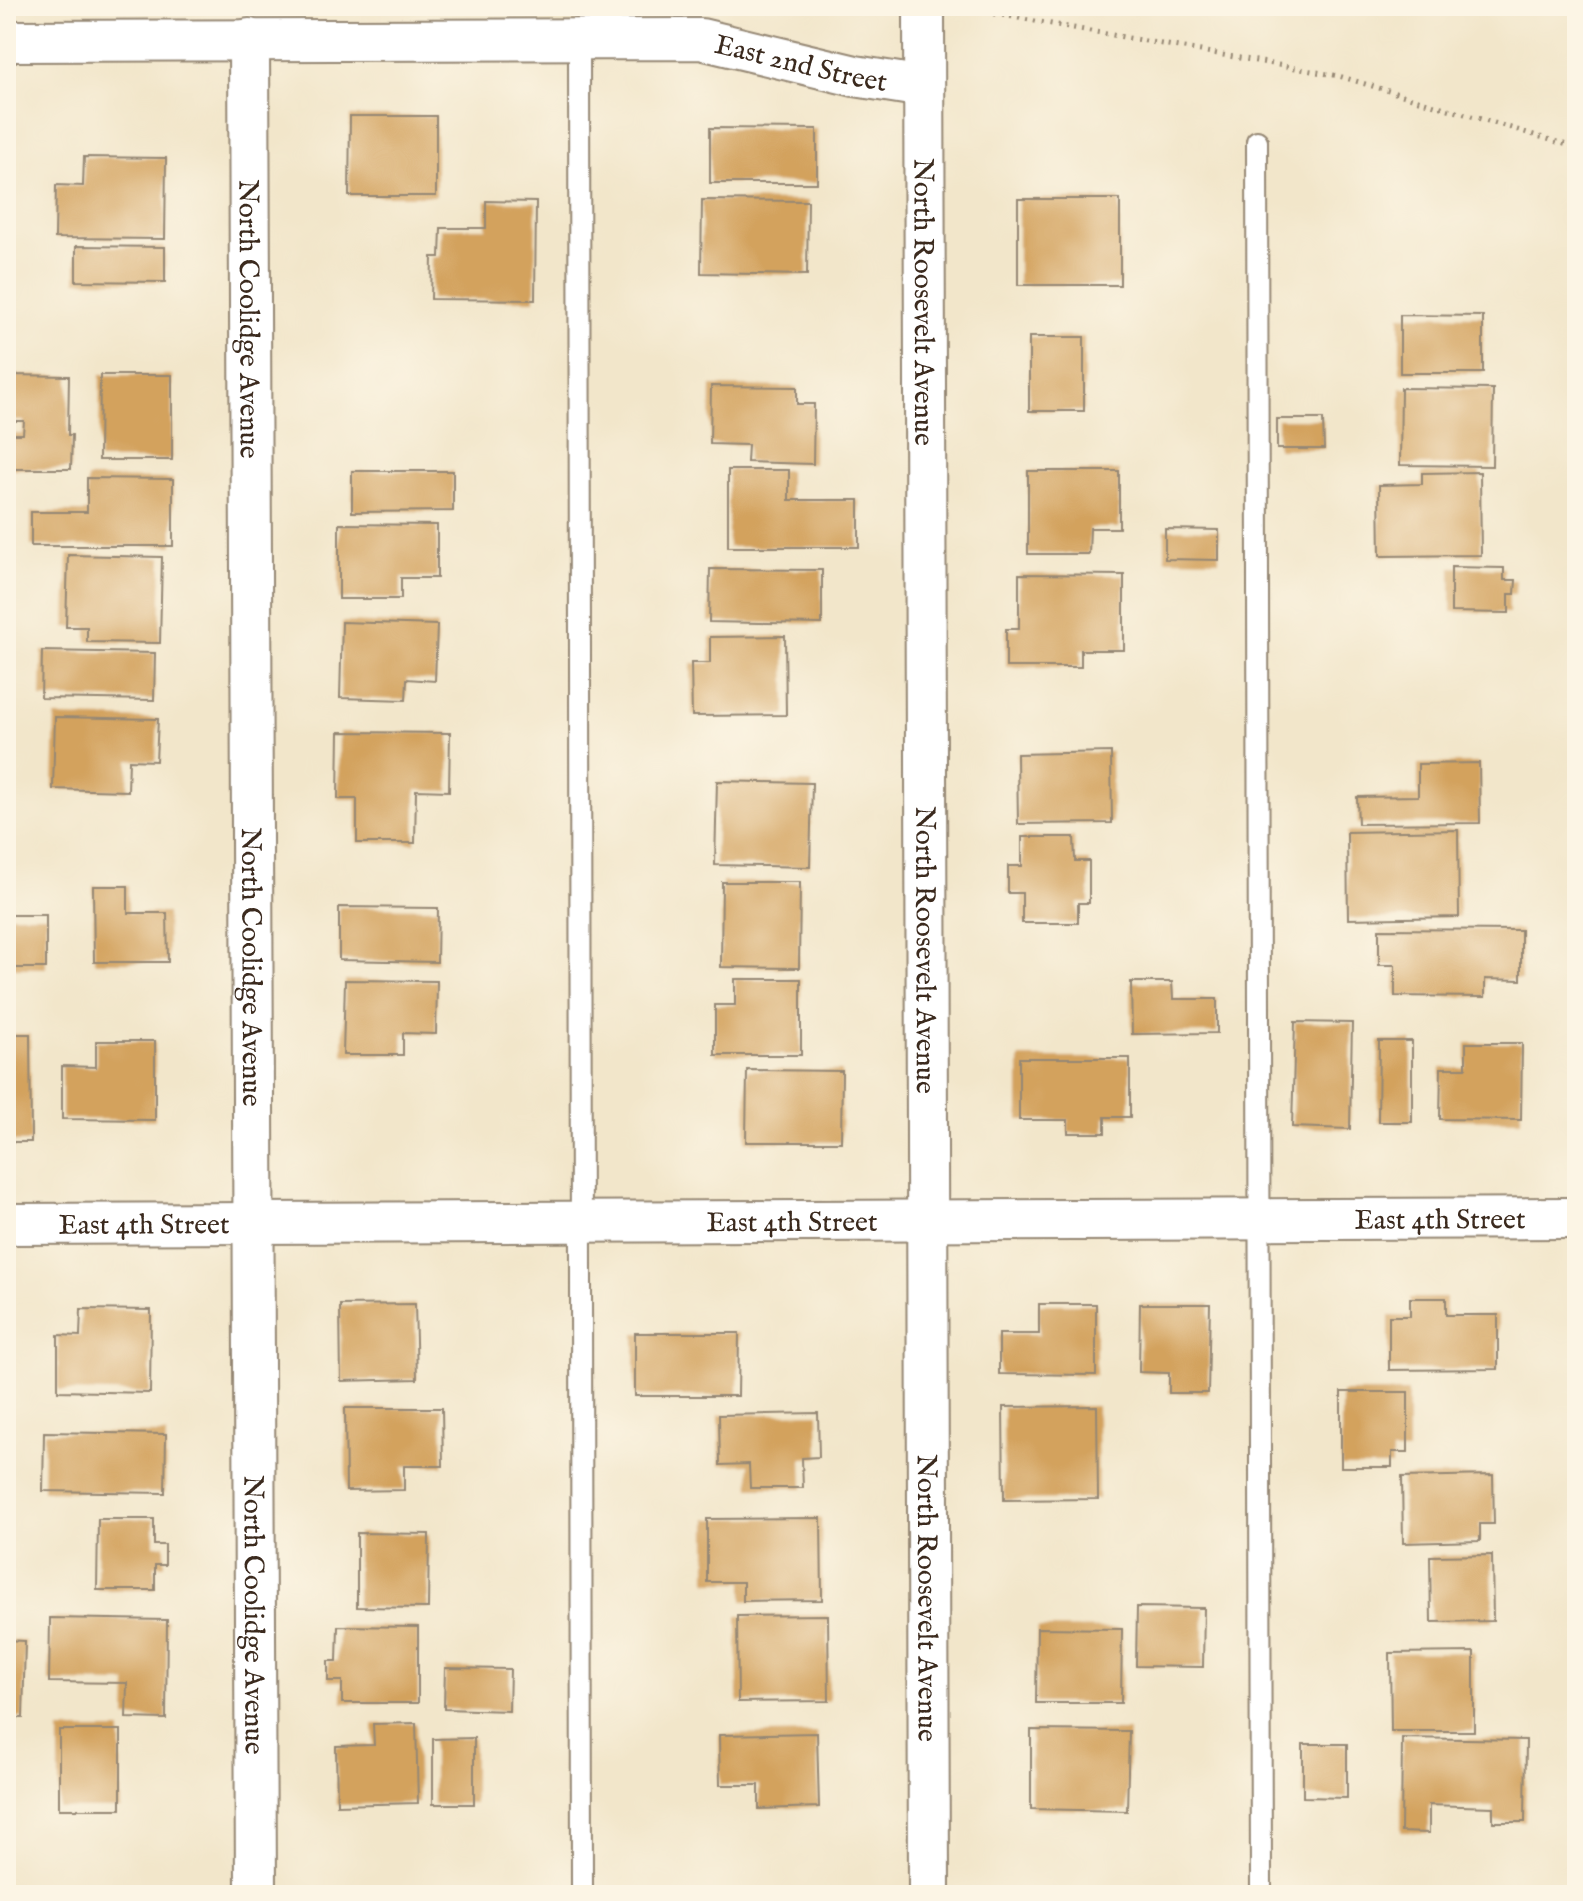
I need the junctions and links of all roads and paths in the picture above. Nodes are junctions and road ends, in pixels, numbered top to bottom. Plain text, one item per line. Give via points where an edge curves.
1 (924, 6) edge
2 (954, 6) edge
3 (579, 37) junction
4 (249, 39) junction
5 (6, 41) edge
6 (924, 87) junction
7 (1257, 141) dead end
8 (1577, 148) edge
9 (1577, 1218) edge
10 (927, 1220) junction
11 (1257, 1220) junction
12 (582, 1222) junction
13 (253, 1223) junction
14 (6, 1224) edge
15 (256, 1895) edge
16 (582, 1895) edge
17 (929, 1895) edge
18 (1261, 1895) edge

1 - 6 street, North Roosevelt Avenue
2 - 8 path via 1339,76
3 - 4 street, East 2nd Street
3 - 6 street, East 2nd Street via 701,39
3 - 12 lane
4 - 5 street, East 2nd Street
4 - 13 street, North Coolidge Avenue
6 - 10 street, North Roosevelt Avenue
7 - 11 lane
9 - 11 street, East 4th Street
10 - 11 street, East 4th Street
10 - 12 street, East 4th Street
10 - 17 street, North Roosevelt Avenue
11 - 18 lane
12 - 13 street, East 4th Street
12 - 16 lane
13 - 14 street, East 4th Street
13 - 15 street, North Coolidge Avenue

